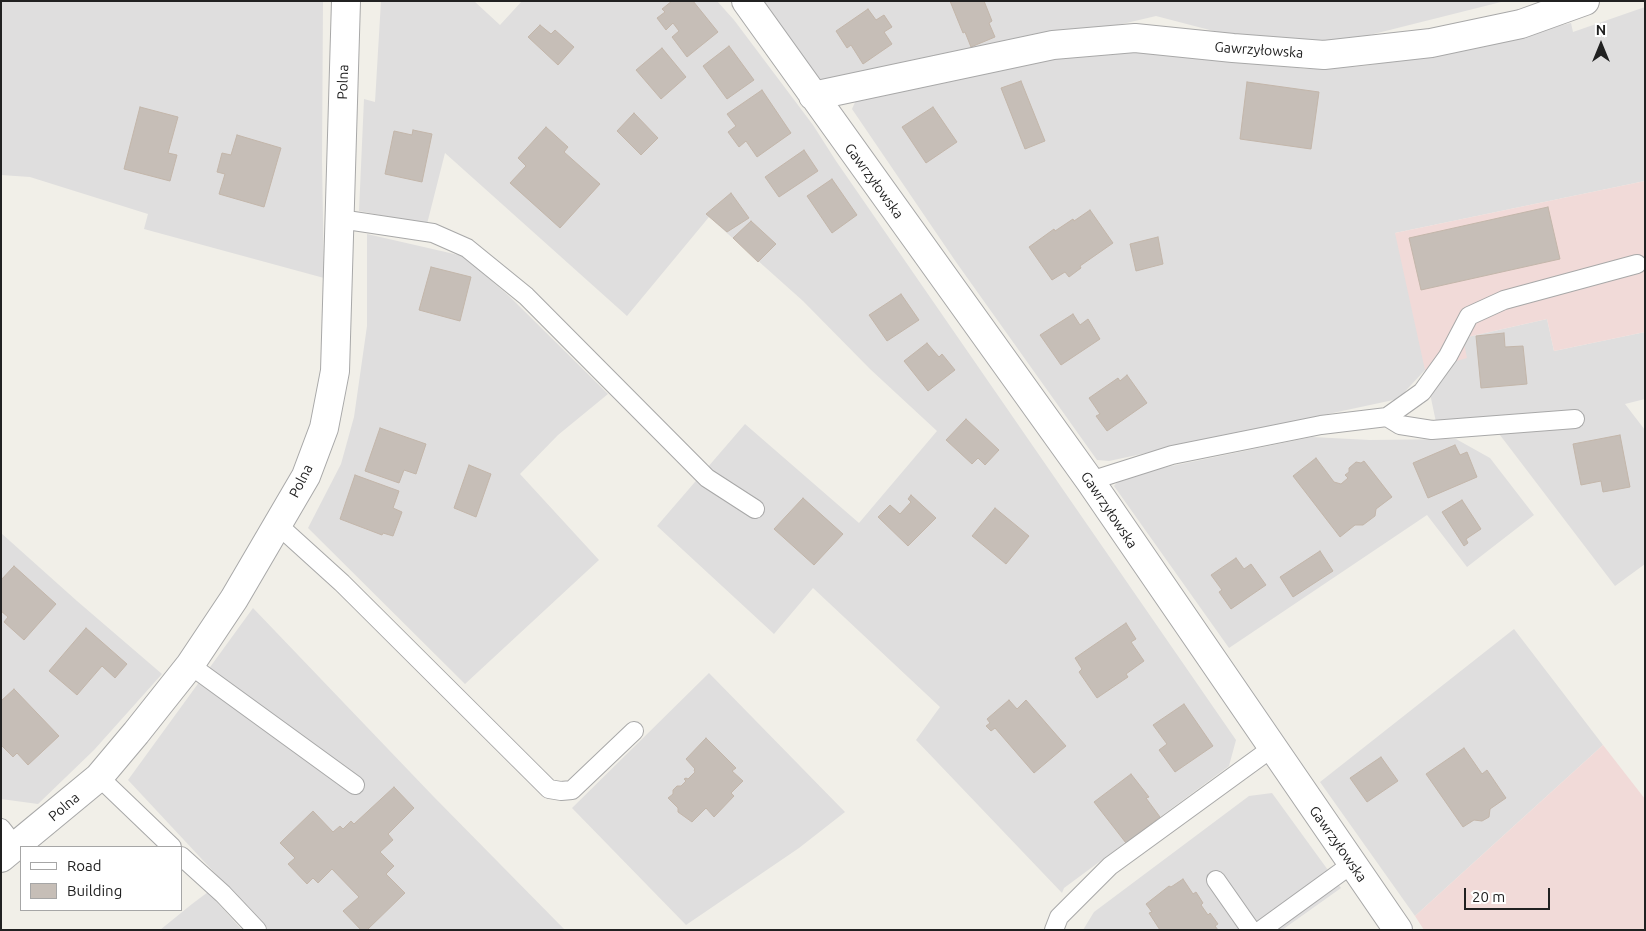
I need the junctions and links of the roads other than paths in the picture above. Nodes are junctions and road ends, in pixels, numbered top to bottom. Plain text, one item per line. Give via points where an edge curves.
1 (346, 1) edge
2 (746, 1) edge
3 (1585, 1) edge
4 (813, 96) junction
5 (340, 219) junction
6 (1637, 264) dead end
7 (1387, 417) junction
8 (1575, 419) dead end
9 (1090, 481) junction
10 (755, 509) dead end
11 (278, 525) junction
12 (190, 665) junction
13 (634, 731) dead end
14 (1272, 748) junction
15 (99, 778) junction
16 (355, 785) dead end
17 (6, 844) edge
18 (171, 846) edge
19 (182, 857) edge
20 (1352, 864) junction
21 (1216, 880) dead end
22 (257, 930) edge
23 (1054, 930) edge
24 (1251, 930) edge
25 (1261, 930) edge
26 (1398, 930) edge

1 - 5 street, Polna
2 - 4 street, Gawrzyłowska
3 - 4 street, Gawrzyłowska via 1521,24 1431,43 1324,55 1126,38 1053,45
4 - 9 street, Gawrzyłowska
5 - 10 lane via 433,232 468,248 526,296 707,478
5 - 11 street, Polna via 335,372 324,428 306,476
6 - 7 lane via 1504,300 1469,316 1448,356 1422,392
7 - 8 lane via 1400,426 1432,430
7 - 9 lane via 1321,426 1172,455
9 - 14 street, Gawrzyłowska
11 - 12 street, Polna
11 - 13 lane via 342,583 550,789 572,790
12 - 15 street, Polna
12 - 16 lane
14 - 20 street, Gawrzyłowska
14 - 23 lane via 1110,866 1059,917
15 - 17 street, Polna
15 - 18 lane
19 - 22 lane
20 - 25 lane
20 - 26 street, Gawrzyłowska
21 - 24 lane

